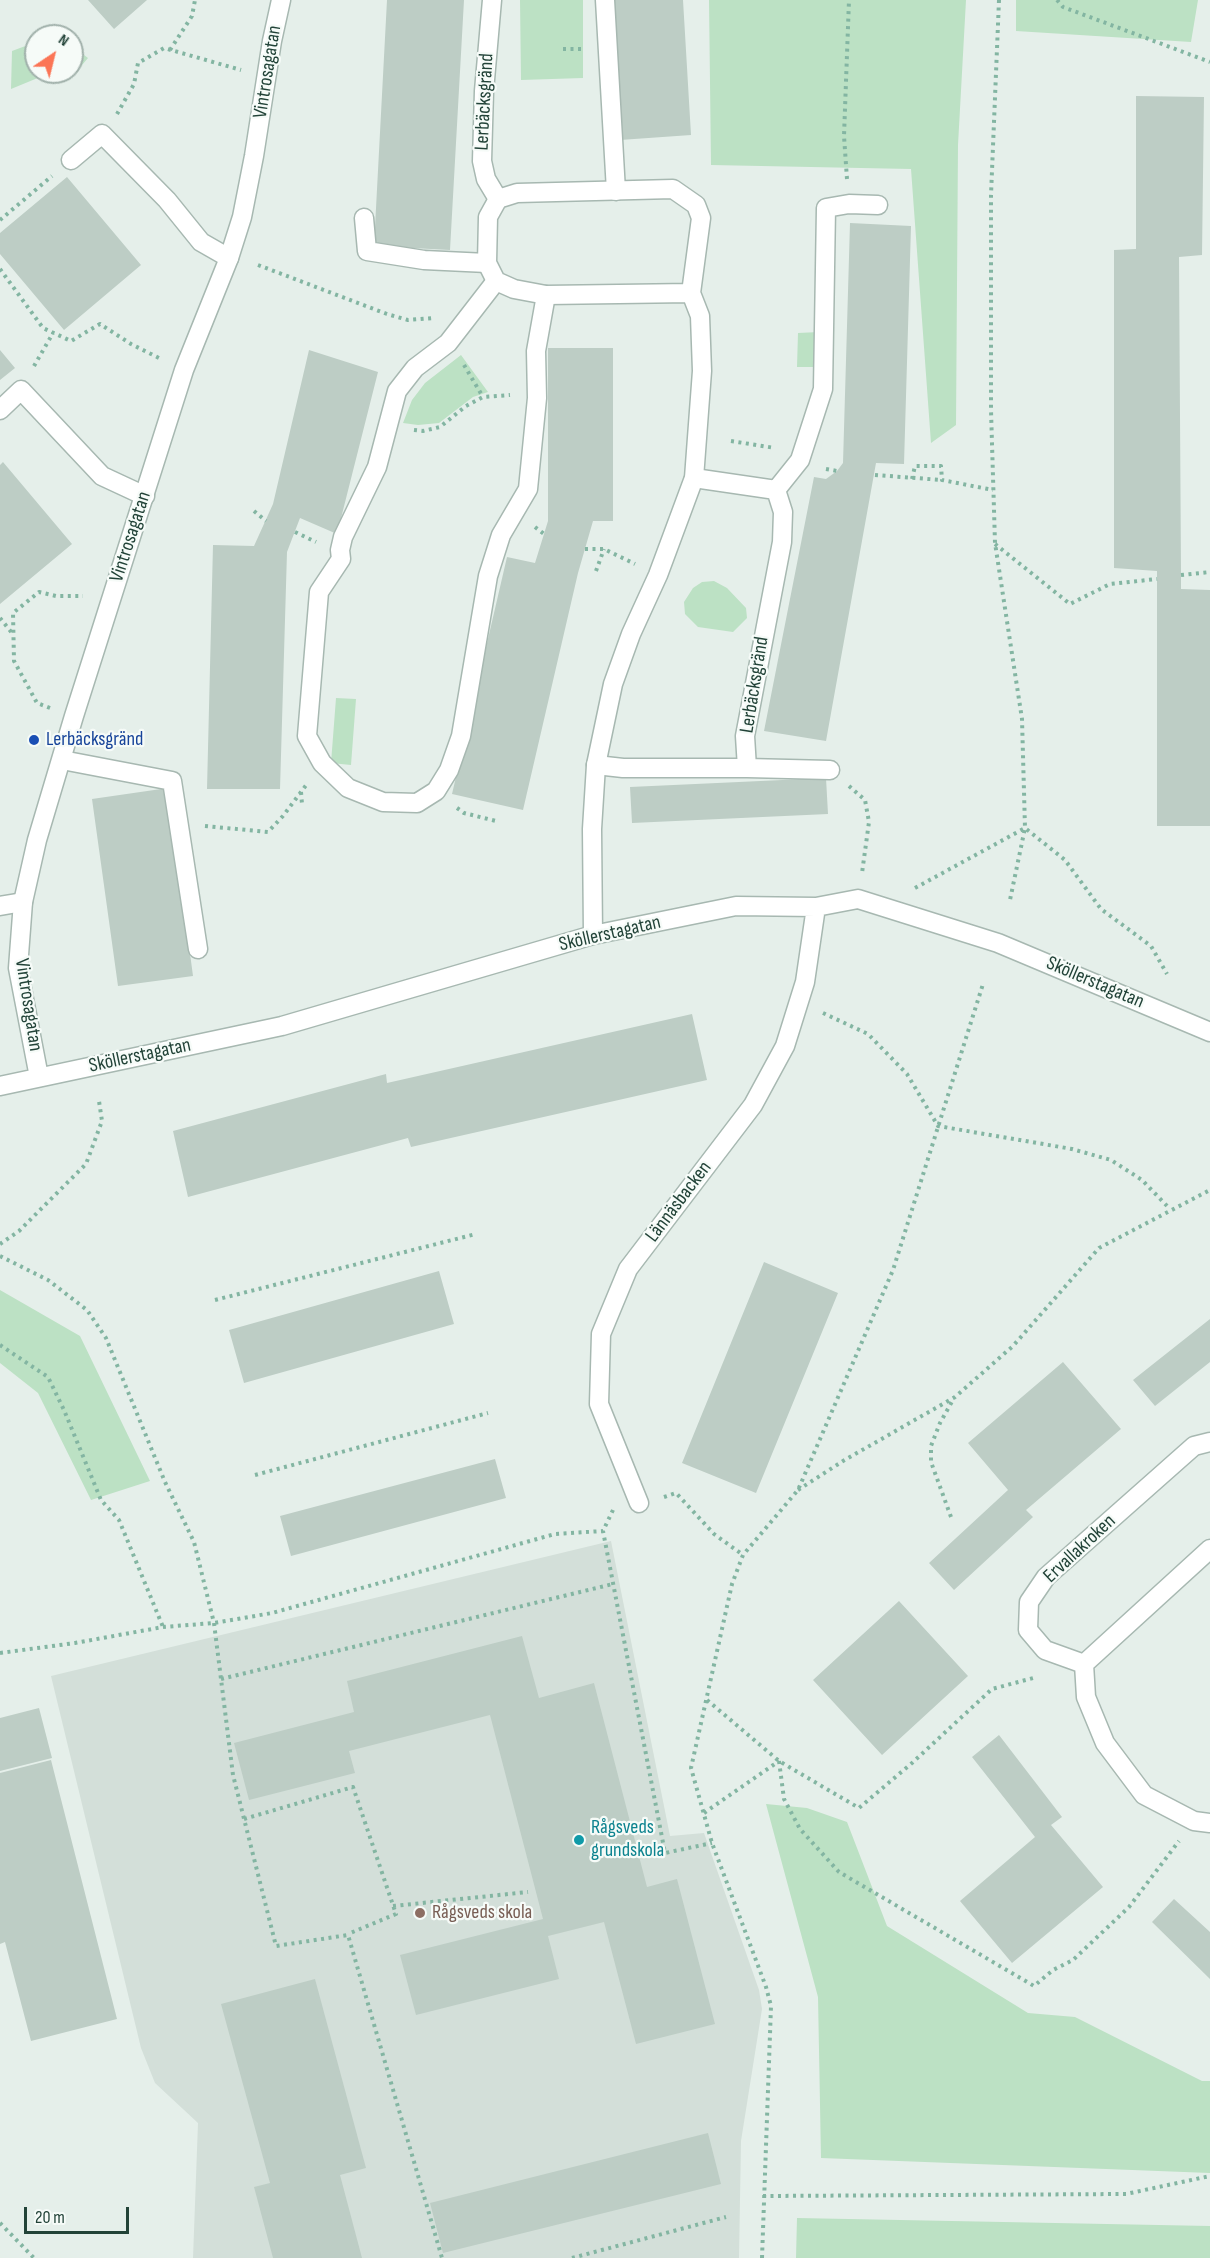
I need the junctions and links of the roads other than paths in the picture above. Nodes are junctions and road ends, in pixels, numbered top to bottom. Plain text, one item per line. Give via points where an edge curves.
1 (280, 0) edge
2 (492, 0) edge
3 (605, 0) edge
4 (71, 160) road end
5 (616, 191) junction
6 (498, 199) junction
7 (878, 205) dead end
8 (364, 218) dead end
9 (229, 258) junction
10 (488, 264) junction
11 (496, 281) junction
12 (691, 294) junction
13 (546, 296) junction
14 (0, 410) edge
15 (694, 478) junction
16 (776, 490) junction
17 (145, 496) junction
18 (62, 760) junction
19 (596, 765) junction
20 (747, 768) junction
21 (830, 770) road end
22 (23, 902) junction
23 (0, 906) edge
24 (816, 907) junction
25 (593, 935) junction
26 (198, 949) dead end
27 (1210, 1032) edge
28 (39, 1077) junction
29 (0, 1086) edge
30 (1210, 1442) edge
31 (639, 1503) road end
32 (1210, 1549) edge
33 (1084, 1664) junction
34 (1202, 1822) edge

1 - 9 street, Vintrosagatan via 250,177
2 - 6 street, Lerbäcksgränd via 482,161 486,179
3 - 5 street
4 - 9 street via 102,134 167,200 201,242
5 - 6 street via 517,193
5 - 12 street via 673,189 696,206 701,218
6 - 10 street via 488,217
7 - 16 street via 826,208 823,389 800,460
8 - 10 street via 368,251
9 - 17 street, Vintrosagatan via 184,370
10 - 11 street
11 - 13 street
11 - 13 street via 448,343 415,368 397,390 377,467 343,537 341,559 319,592 307,736 322,763 348,788 383,802 417,803 436,790 449,770 461,735 488,576 501,535 528,489 537,398 536,351
12 - 13 street
12 - 15 street via 700,316 702,371
14 - 17 street via 21,390 102,476
15 - 16 street
15 - 19 street via 613,684
16 - 20 street, Lerbäcksgränd via 783,512 782,542 745,736
17 - 18 street, Vintrosagatan
18 - 22 street, Vintrosagatan
18 - 26 street via 172,781
19 - 20 street
19 - 25 street
20 - 21 street
22 - 23 street
22 - 28 street, Vintrosagatan via 18,968
24 - 25 street, Sköllerstagatan via 736,906
24 - 27 street, Sköllerstagatan via 858,899 998,943
24 - 31 street, Lännäsbacken via 805,982 784,1046 753,1105 628,1269 601,1334 599,1404
25 - 28 street, Sköllerstagatan via 282,1026
28 - 29 street, Sköllerstagatan
30 - 33 street, Ervallakroken via 1194,1446 1166,1470 1046,1577 1029,1602 1028,1630 1045,1650
32 - 33 street
33 - 34 street via 1086,1697 1105,1743 1144,1795

